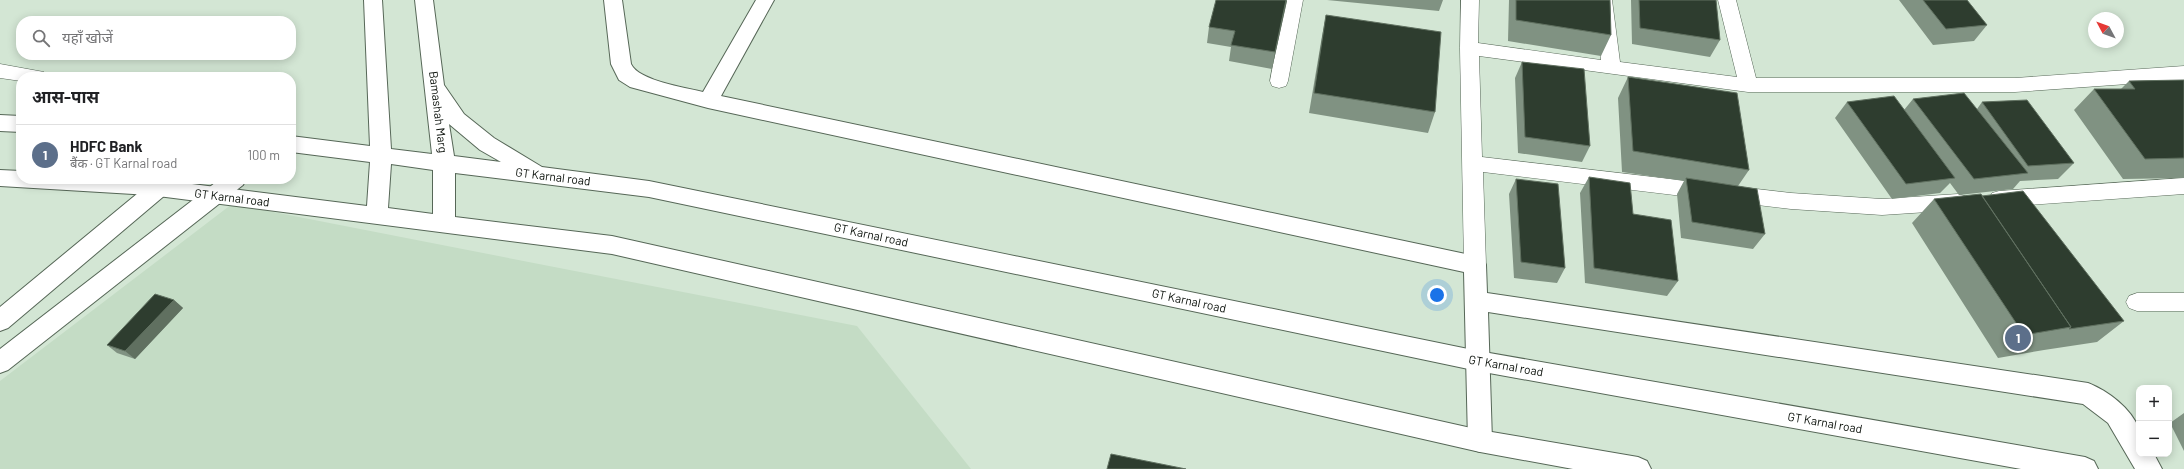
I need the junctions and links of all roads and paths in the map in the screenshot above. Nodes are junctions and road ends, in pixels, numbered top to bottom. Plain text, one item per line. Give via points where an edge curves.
1 (373, 0) edge
2 (424, 0) edge
3 (613, 0) edge
4 (765, 0) edge
5 (1294, 0) edge
6 (1470, 0) edge
7 (1603, 0) edge
8 (1727, 0) edge
9 (1470, 48) junction
10 (1611, 68) junction
11 (0, 71) edge
12 (2184, 73) edge
13 (16, 74) edge
14 (1279, 81) dead end
15 (1748, 85) junction
16 (435, 88) junction
17 (708, 101) junction
18 (0, 123) edge
19 (16, 124) edge
20 (296, 145) edge
21 (381, 156) junction
22 (1472, 163) junction
23 (444, 164) junction
24 (542, 176) junction
25 (0, 178) edge
26 (16, 179) edge
27 (163, 184) edge
28 (229, 184) edge
29 (2184, 186) edge
30 (215, 196) junction
31 (376, 215) junction
32 (444, 224) junction
33 (1475, 265) junction
34 (1476, 301) junction
35 (2137, 302) dead end
36 (2184, 302) edge
37 (0, 321) edge
38 (1478, 361) junction
39 (0, 363) edge
40 (1480, 441) junction
41 (2136, 446) edge
42 (2142, 457) edge
43 (1638, 469) edge
44 (2085, 469) edge
45 (2149, 469) edge

1 - 21 main road
2 - 16 main road, Bamashah Marg
3 - 17 main road via 621,64 626,75 637,82
4 - 17 main road
5 - 14 lane
6 - 9 lane
7 - 10 lane
8 - 15 lane
9 - 10 lane
9 - 22 lane
10 - 15 lane
11 - 13 lane
12 - 15 lane via 2015,85
16 - 23 main road, Bamashah Marg
16 - 24 main road via 457,119 487,144
17 - 33 main road
18 - 19 main road
20 - 21 main road, GT Karnal road
21 - 23 main road, GT Karnal road
21 - 31 main road
22 - 29 lane via 1791,201 1882,207
22 - 33 lane
23 - 24 main road, GT Karnal road
23 - 32 main road, Bamashah Marg
24 - 38 main road, GT Karnal road via 648,189
25 - 26 main road, GT Karnal road
27 - 30 main road, GT Karnal road
27 - 37 main road
28 - 30 main road
30 - 31 main road, GT Karnal road
30 - 39 main road
31 - 32 main road, GT Karnal road
32 - 40 main road, GT Karnal road via 612,245
33 - 34 main road
34 - 38 main road
34 - 41 main road via 2088,394 2118,415
35 - 36 lane
38 - 40 main road
38 - 44 main road, GT Karnal road
40 - 43 main road, GT Karnal road
42 - 45 main road

